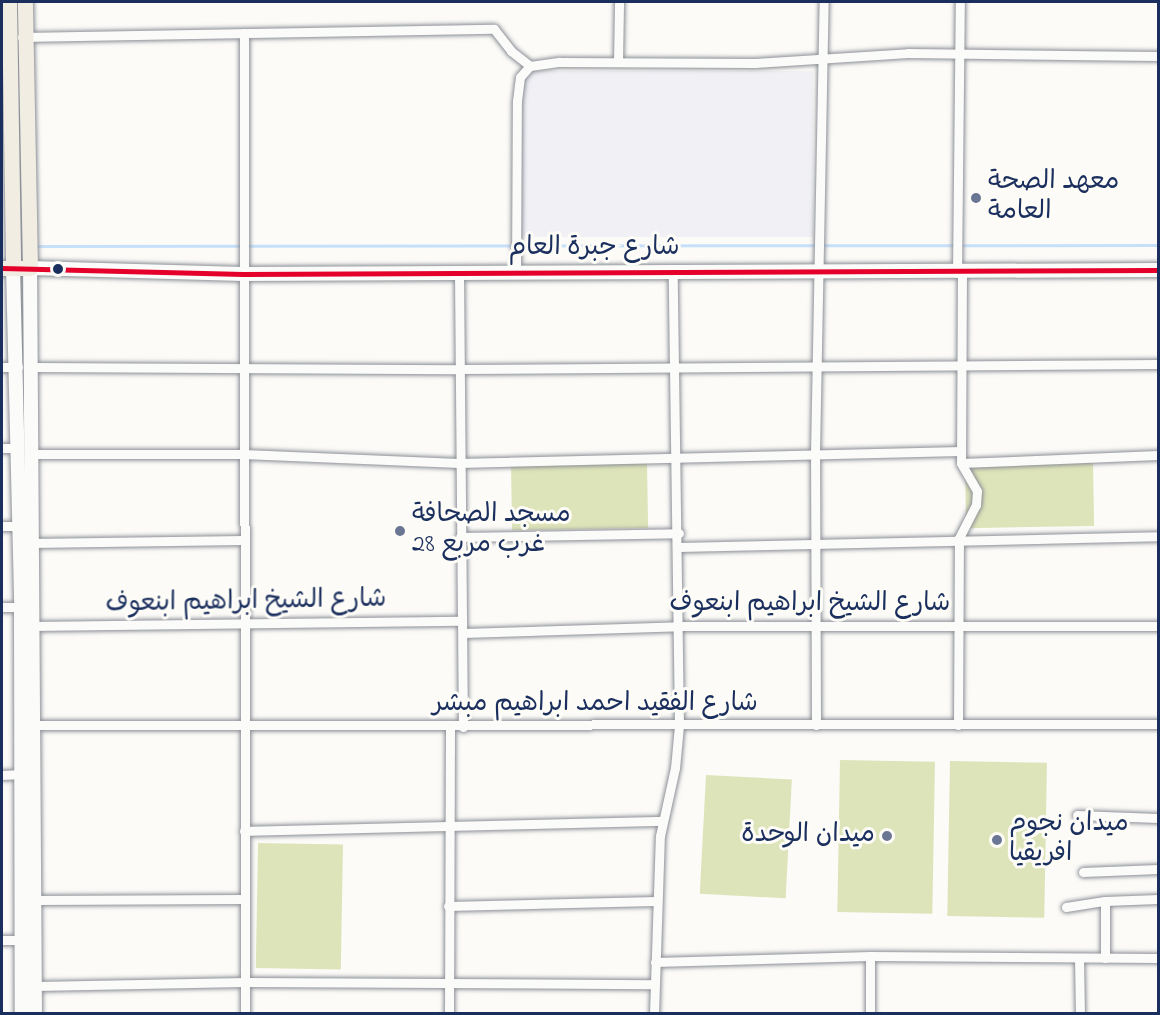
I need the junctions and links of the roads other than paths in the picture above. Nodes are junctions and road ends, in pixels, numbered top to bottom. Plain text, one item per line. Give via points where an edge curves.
1 (9, 2) edge
2 (26, 2) edge
3 (619, 2) edge
4 (824, 2) edge
5 (960, 2) edge
6 (244, 33) junction
7 (7, 37) junction
8 (26, 37) junction
9 (961, 54) junction
10 (1158, 56) edge
11 (823, 60) junction
12 (618, 62) junction
13 (530, 66) junction
14 (7, 268) edge
15 (30, 268) junction
16 (1158, 270) edge
17 (459, 273) junction
18 (673, 273) junction
19 (820, 273) junction
20 (960, 273) junction
21 (243, 274) junction
22 (516, 274) junction
23 (1158, 364) edge
24 (817, 366) junction
25 (963, 366) junction
26 (2, 367) edge
27 (25, 367) junction
28 (674, 367) junction
29 (243, 368) junction
30 (458, 369) junction
31 (2, 448) edge
32 (25, 451) junction
33 (961, 451) junction
34 (815, 453) junction
35 (243, 454) junction
36 (1158, 455) edge
37 (676, 458) junction
38 (459, 463) junction
39 (961, 463) junction
40 (2, 526) edge
41 (20, 526) junction
42 (679, 533) junction
43 (1158, 536) edge
44 (460, 537) junction
45 (959, 538) junction
46 (243, 540) junction
47 (816, 541) junction
48 (31, 543) junction
49 (680, 547) junction
50 (2, 607) edge
51 (21, 607) junction
52 (462, 621) junction
53 (244, 625) junction
54 (32, 626) junction
55 (680, 626) junction
56 (958, 626) junction
57 (1158, 626) edge
58 (817, 627) junction
59 (463, 633) junction
60 (244, 723) junction
61 (1158, 724) edge
62 (26, 725) junction
63 (816, 725) junction
64 (958, 725) junction
65 (679, 726) junction
66 (463, 727) junction
67 (450, 728) junction
68 (22, 774) junction
69 (2, 775) edge
70 (1077, 815) dead end
71 (1158, 818) edge
72 (662, 821) junction
73 (448, 829) junction
74 (244, 831) junction
75 (1158, 869) edge
76 (1083, 872) dead end
77 (244, 899) junction
78 (1158, 899) edge
79 (34, 900) junction
80 (656, 901) junction
81 (1105, 901) junction
82 (448, 906) junction
83 (1066, 907) dead end
84 (2, 940) edge
85 (23, 940) junction
86 (870, 956) junction
87 (1079, 958) junction
88 (1105, 958) junction
89 (1158, 958) edge
90 (655, 962) junction
91 (244, 982) junction
92 (654, 984) junction
93 (449, 985) junction
94 (35, 986) junction
95 (22, 1014) edge
96 (35, 1014) edge
97 (245, 1014) edge
98 (449, 1014) edge
99 (654, 1014) edge
100 (870, 1014) edge
101 (1080, 1014) edge

1 - 7 highway
2 - 8 highway
3 - 12 street
4 - 11 street
5 - 9 street
6 - 8 street
6 - 13 street via 494,29 511,51
6 - 21 street
7 - 8 street
7 - 14 highway
8 - 15 highway
9 - 10 street
9 - 11 street via 908,53
9 - 20 street
11 - 12 street
11 - 19 street
12 - 13 street
13 - 22 street via 520,77 517,94
14 - 15 highway
14 - 27 main road
15 - 21 main road, شارع جبرة العام
15 - 27 main road
16 - 20 main road, شارع جبرة العام
17 - 21 main road, شارع جبرة العام
17 - 22 main road, شارع جبرة العام
17 - 30 street
18 - 19 main road, شارع جبرة العام
18 - 22 main road, شارع جبرة العام
18 - 28 street
19 - 20 main road, شارع جبرة العام
19 - 24 street
20 - 25 street
21 - 29 street
23 - 25 street
24 - 25 street
24 - 28 street
24 - 34 street
25 - 33 street
26 - 27 street
27 - 29 street
27 - 32 main road
28 - 30 street
28 - 37 street
29 - 30 street
29 - 35 street
30 - 38 street
31 - 32 street
32 - 35 street
32 - 41 main road
32 - 48 main road
33 - 34 street
33 - 39 street
34 - 37 street
34 - 47 street
35 - 38 street
35 - 46 street
36 - 39 street
37 - 38 street
37 - 42 street
38 - 44 street
39 - 45 street via 977,491 976,505
40 - 41 street
41 - 51 main road
42 - 44 street
42 - 49 street
43 - 45 street
44 - 52 street
45 - 47 street
45 - 56 street
46 - 48 street
46 - 53 street
47 - 49 street
47 - 58 street
48 - 54 main road
49 - 55 street
50 - 51 street
51 - 62 main road
52 - 53 street, شارع الشيخ ابراهيم ابنعوف
52 - 59 street
53 - 54 street, شارع الشيخ ابراهيم ابنعوف
53 - 60 street
54 - 62 main road
55 - 58 street, شارع الشيخ ابراهيم ابنعوف
55 - 59 street, شارع الشيخ ابراهيم ابنعوف
55 - 65 street
56 - 57 street, شارع الشيخ ابراهيم ابنعوف
56 - 58 street, شارع الشيخ ابراهيم ابنعوف
56 - 64 street
58 - 63 street
59 - 66 street
60 - 62 street, شارع الفقيد احمد ابراهيم مبشر
60 - 67 street, شارع الفقيد احمد ابراهيم مبشر
60 - 74 street
61 - 64 street, شارع الفقيد احمد ابراهيم مبشر
62 - 68 main road
62 - 79 main road
63 - 64 street, شارع الفقيد احمد ابراهيم مبشر
63 - 65 street, شارع الفقيد احمد ابراهيم مبشر
65 - 66 street, شارع الفقيد احمد ابراهيم مبشر
65 - 72 street via 675,768
66 - 67 street, شارع الفقيد احمد ابراهيم مبشر
67 - 73 street
68 - 69 street
68 - 85 main road
70 - 71 street
72 - 73 street
72 - 80 street
73 - 74 street
73 - 82 street
74 - 77 street
75 - 76 street
77 - 79 street
77 - 91 street
78 - 81 street
79 - 94 main road
80 - 82 street
80 - 90 street
81 - 83 street
81 - 88 street
82 - 93 street
84 - 85 street
85 - 95 main road
86 - 87 street
86 - 90 street
86 - 100 street
87 - 88 street
87 - 101 street
88 - 89 street
90 - 92 street
91 - 93 street
91 - 94 street
91 - 97 street
92 - 93 street
92 - 99 street
93 - 98 street
94 - 96 main road

